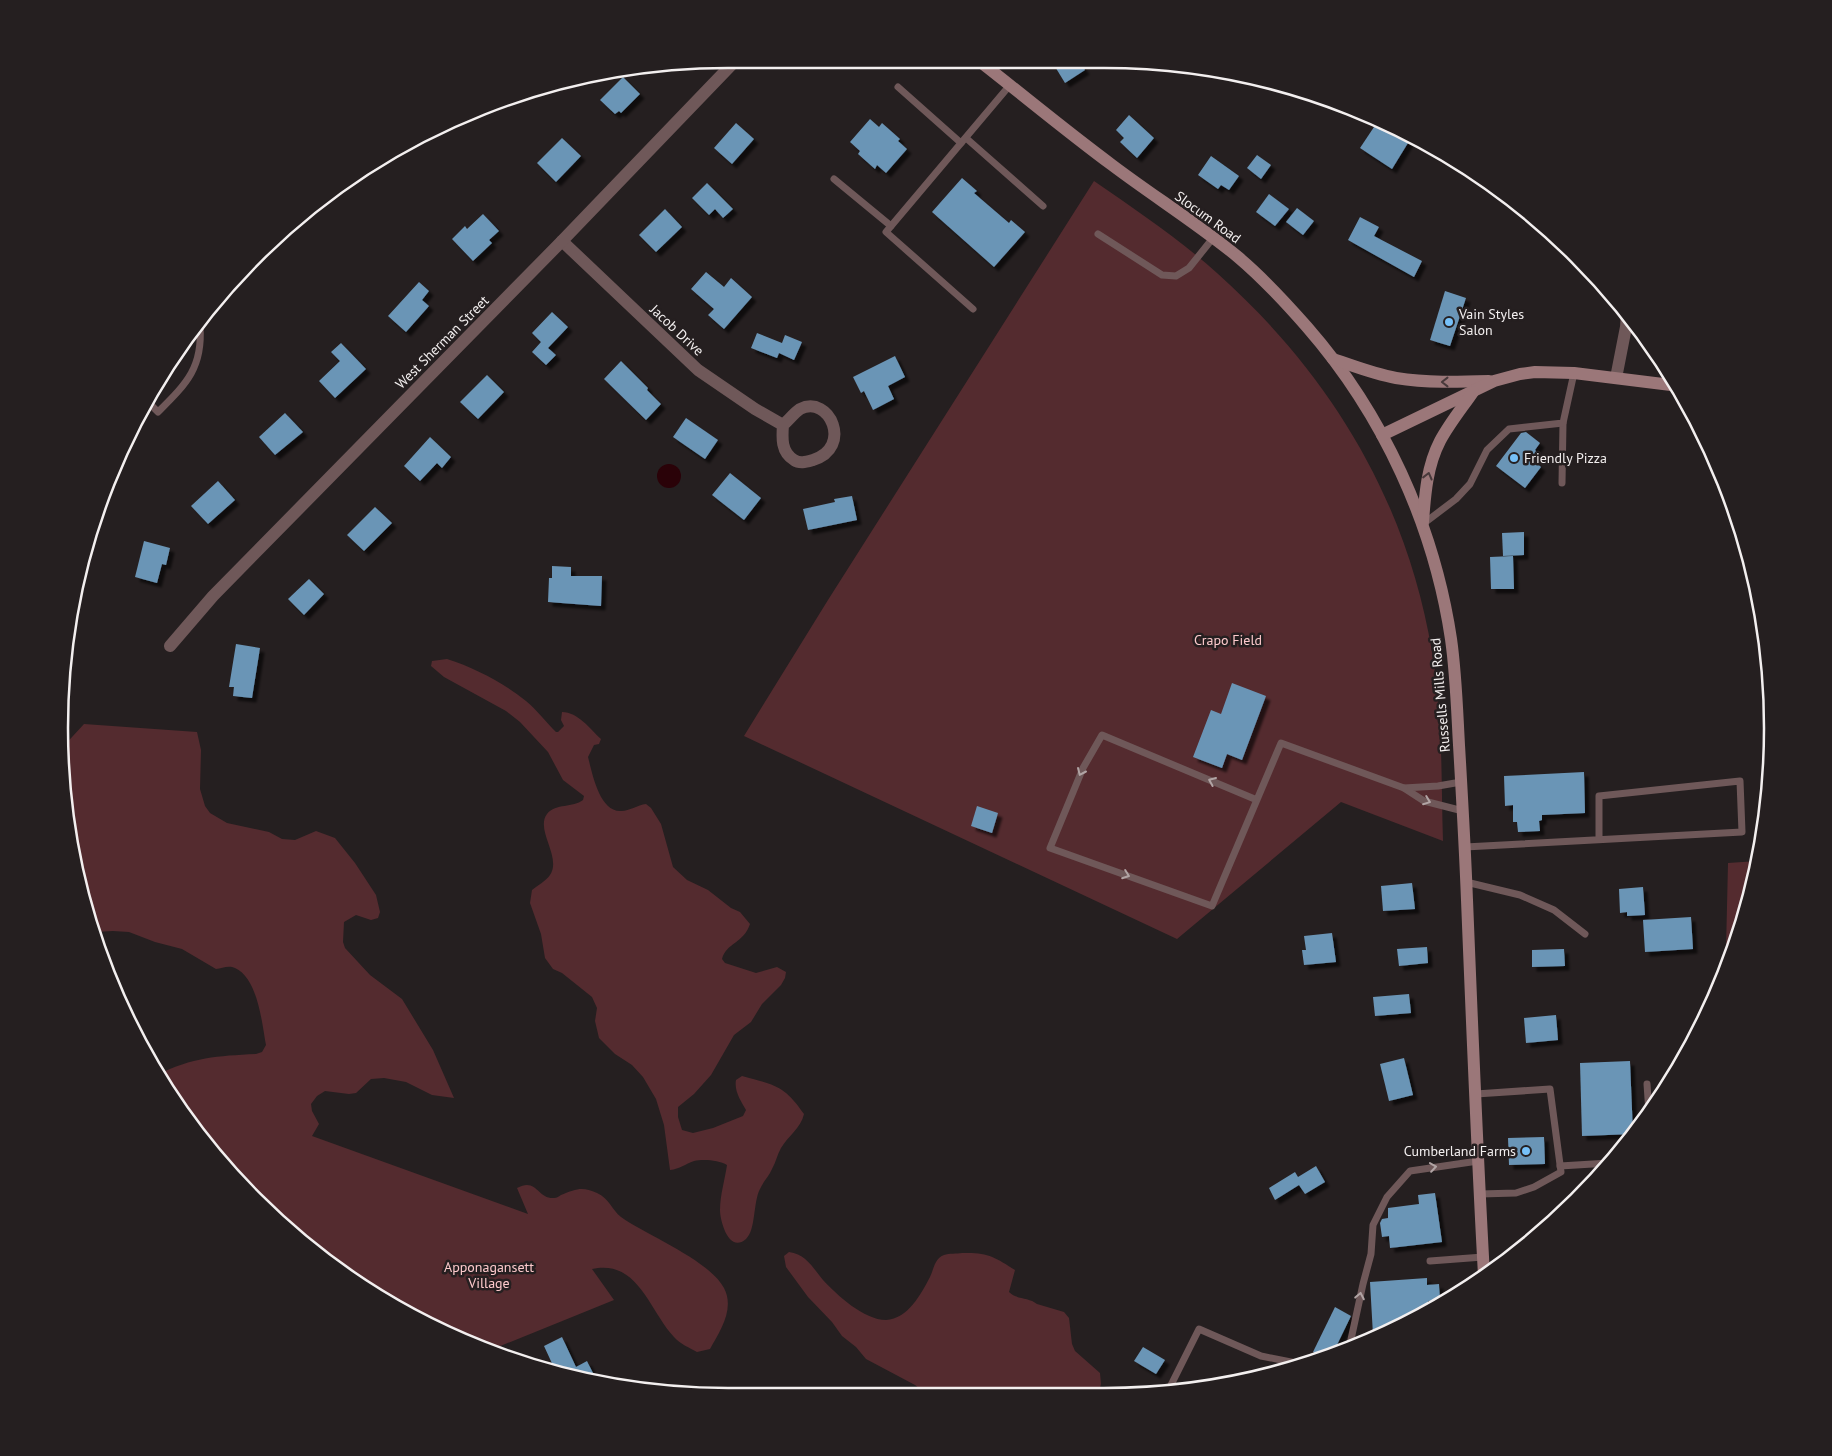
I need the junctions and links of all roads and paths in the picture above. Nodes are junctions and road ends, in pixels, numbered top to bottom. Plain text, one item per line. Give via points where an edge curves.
1 (728, 68) edge
2 (992, 68) edge
3 (1010, 85) junction
4 (898, 87) dead end
5 (964, 140) junction
6 (834, 179) dead end
7 (1043, 206) dead end
8 (891, 226) junction
9 (1098, 234) dead end
10 (1213, 238) junction
11 (562, 241) junction
12 (973, 309) dead end
13 (1626, 324) edge
14 (200, 331) edge
15 (1333, 359) junction
16 (1574, 373) junction
17 (1616, 378) junction
18 (1494, 381) junction
19 (1668, 385) edge
20 (1475, 390) junction
21 (152, 406) edge
22 (1563, 423) junction
23 (783, 426) junction
24 (1382, 435) junction
25 (1562, 483) dead end
26 (1422, 524) junction
27 (170, 646) dead end
28 (1461, 782) junction
29 (1404, 788) junction
30 (1257, 800) junction
31 (1463, 811) junction
32 (1599, 839) junction
33 (1464, 847) junction
34 (1466, 882) junction
35 (1585, 934) dead end
36 (1647, 1084) dead end
37 (1476, 1094) junction
38 (1648, 1102) edge
39 (1478, 1161) junction
40 (1601, 1164) edge
41 (1560, 1166) junction
42 (1480, 1194) junction
43 (1483, 1257) junction
44 (1430, 1262) dead end
45 (1484, 1268) edge
46 (1351, 1340) edge
47 (1289, 1362) edge
48 (1171, 1385) edge

1 - 11 street, West Sherman Street
2 - 3 main road, Slocum Road
3 - 5 lane
3 - 10 main road, Slocum Road via 1111,165
4 - 5 lane
5 - 7 lane
5 - 8 lane
6 - 8 lane
8 - 12 lane via 886,232
9 - 10 lane via 1162,275 1176,276 1189,268
10 - 15 main road, Slocum Road via 1262,279
11 - 23 street, Jacob Drive via 698,370
11 - 27 street, West Sherman Street via 213,596
13 - 17 street
14 - 21 lane via 201,345 195,366 182,389 158,412
18 -> 15 main road via 1411,380 1379,374
15 - 24 main road, Slocum Road
16 - 17 main road
16 - 18 main road via 1535,372
16 - 22 lane
17 - 19 main road
18 - 20 main road
20 - 24 main road
26 -> 20 main road via 1425,488 1434,455
22 - 25 lane
22 - 26 lane via 1509,429 1487,450 1470,484 1456,499
23 - 23 street via 799,410 807,407 820,409 833,425 833,445 816,460 804,463 794,460 782,444
24 - 26 main road, Russells Mills Road
26 - 28 main road, Russells Mills Road via 1450,637
28 - 29 lane
28 - 31 main road, Russells Mills Road
29 - 30 lane via 1281,744
29 -> 31 lane via 1424,801
30 -> 30 lane via 1102,735 1082,769 1050,848 1212,906
31 - 33 main road, Russells Mills Road
32 - 32 lane via 1742,832 1740,781 1599,796
32 - 33 lane
33 - 34 main road, Russells Mills Road
34 - 35 lane via 1520,895 1554,910
34 - 37 main road, Russells Mills Road
36 - 38 lane
37 - 39 main road, Russells Mills Road
37 - 41 lane via 1550,1090
39 - 42 main road, Russells Mills Road
46 -> 39 lane via 1371,1254 1373,1225 1387,1197 1410,1171
40 - 41 lane
41 - 42 lane via 1561,1172 1534,1187 1516,1193
42 - 43 main road, Russells Mills Road
43 - 44 lane
43 - 45 main road, Russells Mills Road
47 - 48 lane via 1261,1356 1199,1329

